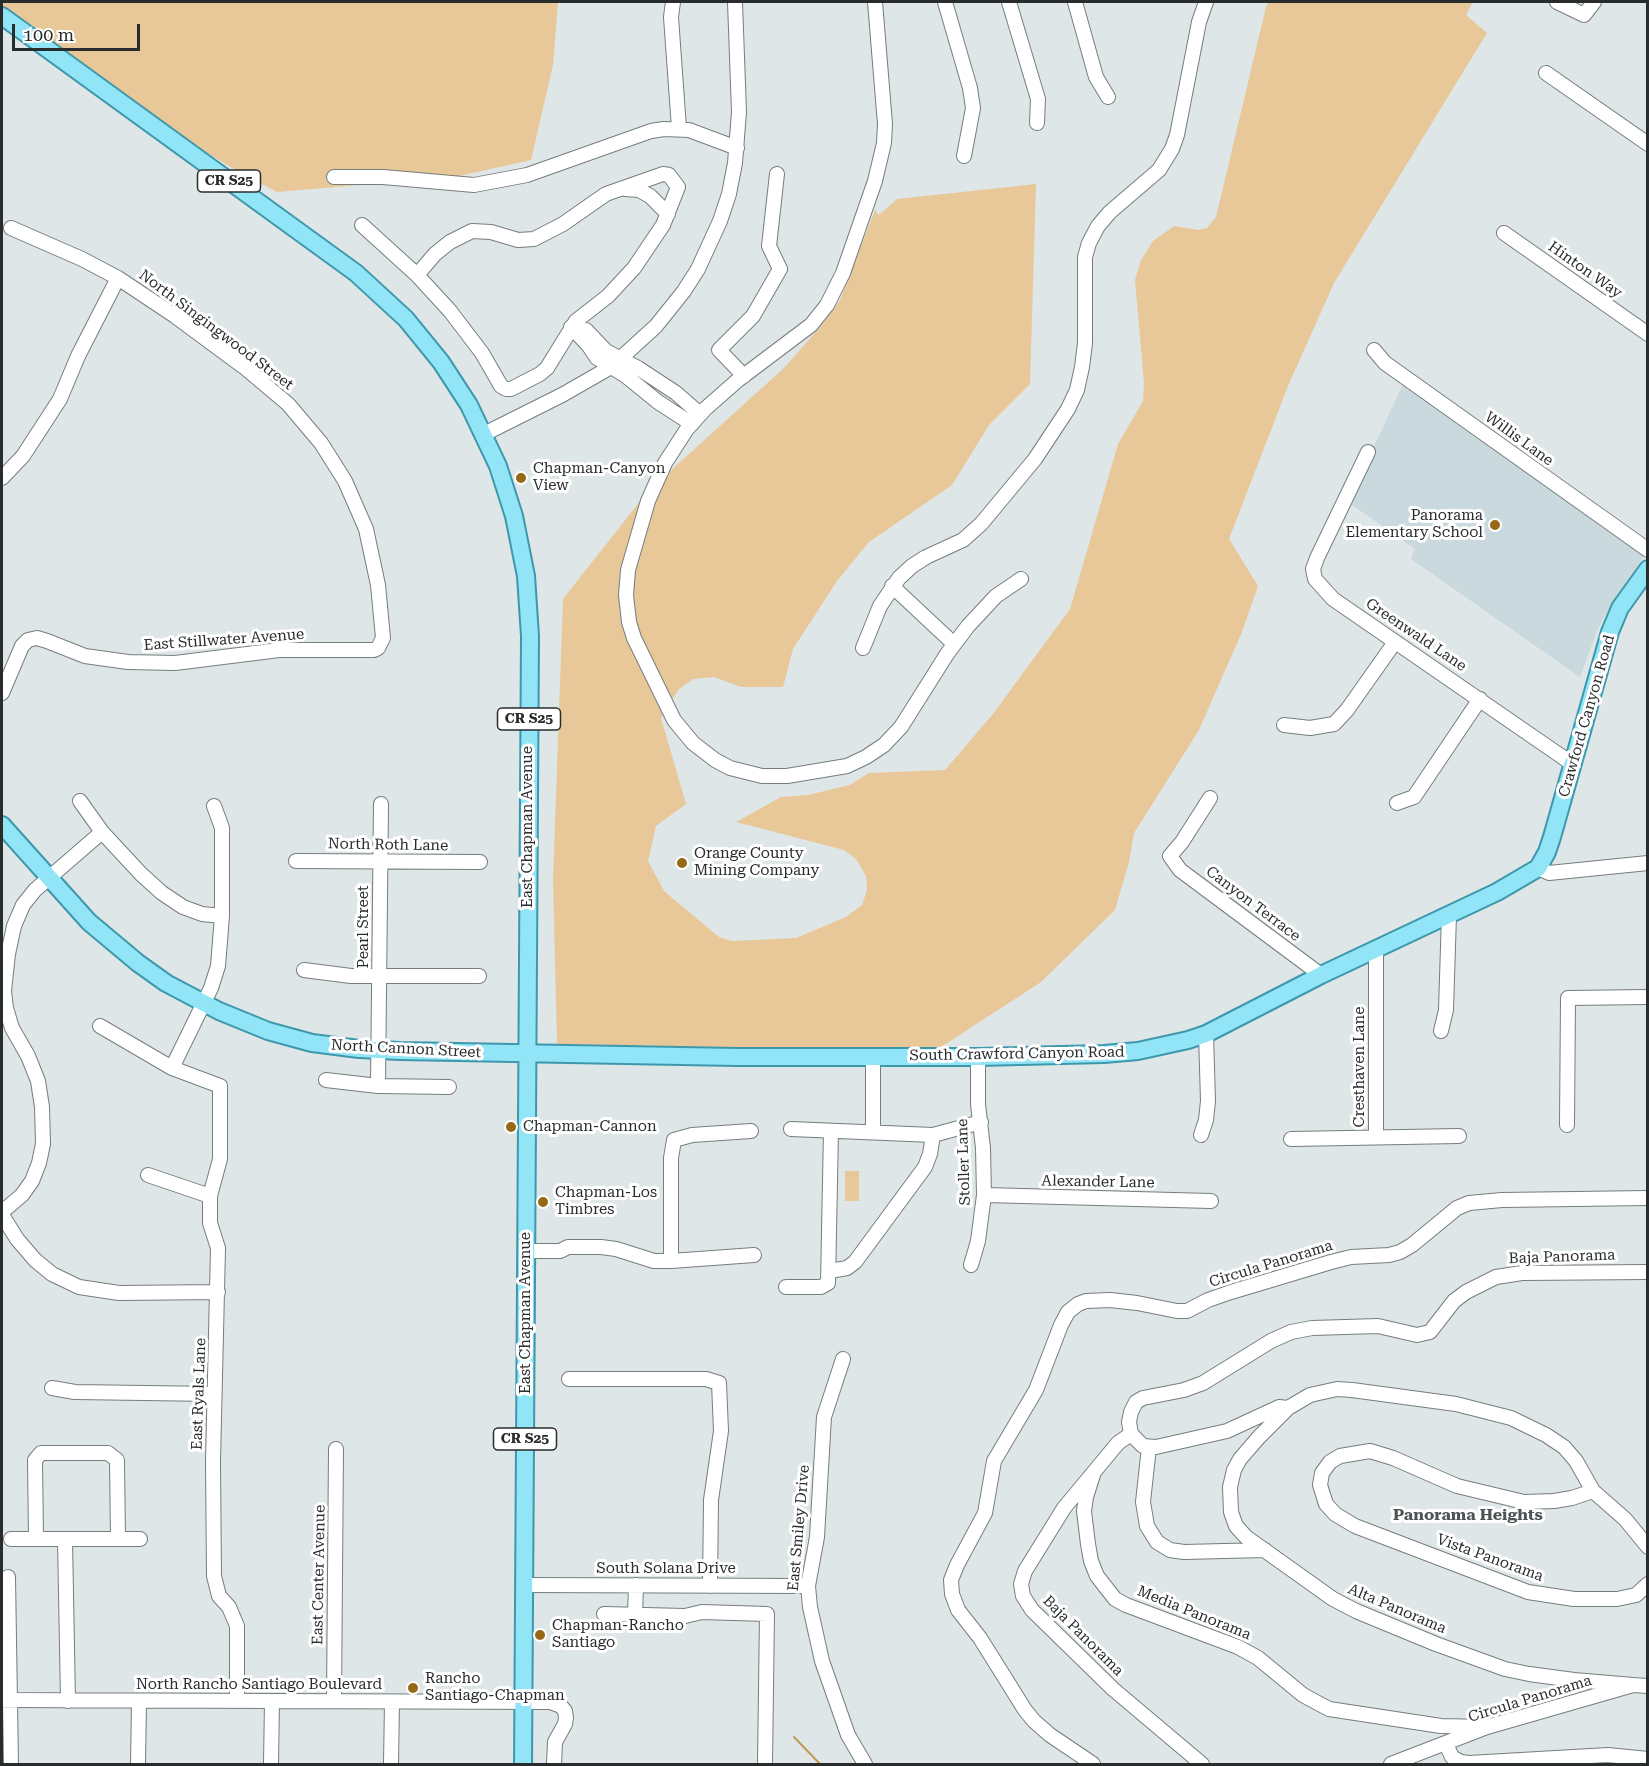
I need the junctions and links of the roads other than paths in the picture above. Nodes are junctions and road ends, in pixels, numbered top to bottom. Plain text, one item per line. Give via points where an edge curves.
1 (673, 2) edge
2 (735, 2) edge
3 (875, 2) edge
4 (945, 2) edge
5 (1009, 2) edge
6 (1074, 2) edge
7 (1206, 2) edge
8 (1557, 2) edge
9 (1594, 2) edge
10 (2, 16) edge
11 (1546, 73) dead end
12 (1108, 97) dead end
13 (1037, 123) dead end
14 (679, 128) junction
15 (1647, 144) edge
16 (737, 148) junction
17 (964, 156) dead end
18 (777, 174) dead end
19 (334, 177) dead end
20 (623, 189) junction
21 (668, 214) junction
22 (362, 225) dead end
23 (10, 228) dead end
24 (1504, 233) dead end
25 (417, 275) junction
26 (118, 278) junction
27 (574, 324) junction
28 (1647, 334) edge
29 (1374, 350) dead end
30 (616, 363) junction
31 (744, 376) junction
32 (696, 419) junction
33 (484, 434) junction
34 (1368, 452) dead end
35 (2, 478) edge
36 (1647, 550) edge
37 (1647, 569) edge
38 (1021, 579) dead end
39 (892, 586) junction
40 (1395, 642) junction
41 (954, 644) junction
42 (378, 648) joint
43 (863, 648) dead end
44 (2, 693) edge
45 (1480, 699) junction
46 (1284, 725) dead end
47 (1574, 765) junction
48 (1210, 798) dead end
49 (80, 801) dead end
50 (1397, 803) dead end
51 (381, 804) dead end
52 (214, 806) dead end
53 (2, 825) edge
54 (102, 832) junction
55 (296, 861) dead end
56 (380, 862) junction
57 (480, 862) dead end
58 (1647, 862) edge
59 (1538, 868) junction
60 (48, 878) junction
61 (1449, 915) junction
62 (222, 916) junction
63 (1377, 948) junction
64 (304, 970) dead end
65 (1321, 975) junction
66 (479, 976) dead end
67 (380, 977) junction
68 (1647, 997) edge
69 (204, 1004) junction
70 (100, 1026) dead end
71 (1441, 1031) dead end
72 (1206, 1034) junction
73 (379, 1050) junction
74 (527, 1053) junction
75 (873, 1057) junction
76 (978, 1057) junction
77 (172, 1068) junction
78 (326, 1080) dead end
79 (378, 1086) junction
80 (448, 1087) dead end
81 (981, 1122) junction
82 (1567, 1125) dead end
83 (790, 1129) dead end
84 (751, 1131) dead end
85 (831, 1131) junction
86 (873, 1132) junction
87 (933, 1135) junction
88 (1201, 1135) dead end
89 (1377, 1136) junction
90 (1459, 1136) dead end
91 (1291, 1139) dead end
92 (148, 1175) dead end
93 (984, 1195) junction
94 (210, 1196) junction
95 (1647, 1198) edge
96 (1211, 1201) dead end
97 (2, 1213) edge
98 (526, 1247) junction
99 (754, 1255) dead end
100 (671, 1261) junction
101 (970, 1265) dead end
102 (830, 1271) junction
103 (1647, 1272) edge
104 (786, 1287) dead end
105 (218, 1292) junction
106 (843, 1359) dead end
107 (569, 1379) dead end
108 (52, 1388) dead end
109 (214, 1394) junction
110 (1288, 1408) junction
111 (1131, 1434) junction
112 (1149, 1447) junction
113 (336, 1449) dead end
114 (1095, 1471) junction
115 (1593, 1491) junction
116 (11, 1539) dead end
117 (36, 1539) junction
118 (118, 1539) junction
119 (140, 1539) dead end
120 (65, 1540) junction
121 (1647, 1547) edge
122 (1264, 1550) junction
123 (8, 1577) dead end
124 (1647, 1584) edge
125 (524, 1585) junction
126 (636, 1585) junction
127 (710, 1586) junction
128 (808, 1586) junction
129 (604, 1614) dead end
130 (635, 1615) junction
131 (1640, 1685) edge
132 (6, 1700) edge
133 (237, 1700) junction
134 (68, 1701) junction
135 (139, 1701) junction
136 (272, 1701) junction
137 (334, 1701) junction
138 (392, 1702) junction
139 (524, 1702) junction
140 (1487, 1727) junction
141 (1446, 1744) junction
142 (1647, 1759) edge
143 (11, 1764) edge
144 (138, 1764) edge
145 (271, 1764) edge
146 (391, 1764) edge
147 (523, 1764) edge
148 (554, 1764) edge
149 (765, 1764) edge
150 (865, 1764) edge
151 (1093, 1764) edge
152 (1202, 1764) edge
153 (1391, 1764) edge

1 - 14 street
2 - 16 street
3 - 31 street via 884,143 843,273 827,305 811,325
4 - 17 street via 973,108
5 - 13 street via 1038,99
6 - 12 street via 1096,77
7 - 39 street via 1172,149 1159,170 1110,212 1089,243 1085,257 1083,359 1077,390 1068,409 1035,459 981,524 963,540 912,566
8 - 9 street via 1584,15
10 - 33 main road, East Chapman Avenue / CR S25 via 356,273 420,335 456,383
11 - 15 street
14 - 16 street
14 - 19 street via 651,131 527,175 482,184
16 - 30 street via 726,203 698,269 671,309
18 - 31 street via 769,246 780,269 753,316 719,350
20 - 21 street via 639,190 650,196
20 - 21 street via 669,175 678,187
20 - 25 street via 606,195 534,239 518,240 481,231 464,234 435,254
21 - 27 street via 623,282
22 - 25 street
23 - 26 street, North Singingwood Street
24 - 28 street, Hinton Way
25 - 27 street via 466,331 506,389 520,386 547,368
26 - 35 street via 60,399 23,456
26 - 42 street, North Singingwood Street via 255,377 288,404 321,443 345,481 366,529 378,585 383,638
27 - 30 street via 597,357
29 - 36 street, Willis Lane via 1385,363
30 - 32 street via 658,402
30 - 33 street
31 - 32 street
32 - 41 street via 665,463 650,495 628,570 626,595 634,638 675,720 702,751 730,768 762,776 847,766 884,744 901,727
33 - 74 main road, East Chapman Avenue / CR S25 via 514,516 530,612
34 - 40 street, Greenwald Lane via 1313,569 1315,579 1333,599
37 - 47 main road, Crawford Canyon Road via 1620,608 1610,632
38 - 41 street via 996,596
39 - 41 street
39 - 43 street
40 - 45 street, Greenwald Lane
40 - 46 street via 1334,724 1310,728
42 - 44 street, East Stillwater Avenue via 279,650 175,663 128,663 85,656 37,638 22,646
45 - 47 street, Greenwald Lane
45 - 50 street via 1414,797
47 - 59 main road, Crawford Canyon Road via 1547,852
48 - 65 street, Canyon Terrace via 1170,855 1180,870
49 - 54 street
51 - 56 street, Pearl Street
52 - 62 street via 222,828
53 - 60 main road, North Cannon Street
54 - 60 street
54 - 62 street via 141,874 183,908
55 - 56 street, North Roth Lane
56 - 57 street, North Roth Lane
56 - 67 street, Pearl Street
58 - 59 street via 1549,873
59 - 61 main road, South Crawford Canyon Road
60 - 69 main road, North Cannon Street via 117,948
60 - 97 street via 23,905 14,926 4,991 12,1028 38,1081 43,1144 32,1181
61 - 63 main road, South Crawford Canyon Road
61 - 71 street via 1446,1010
62 - 69 street via 218,966
63 - 65 main road, South Crawford Canyon Road
63 - 89 street, Cresthaven Lane
64 - 67 street
65 - 72 main road, South Crawford Canyon Road
66 - 67 street
67 - 73 street, Pearl Street
68 - 82 street via 1569,998
69 - 73 main road, North Cannon Street via 286,1036 336,1047
69 - 77 street
70 - 77 street
72 - 76 main road, South Crawford Canyon Road via 1138,1051
72 - 88 street via 1208,1101
73 - 74 main road, North Cannon Street
73 - 79 street, Pearl Street
74 - 75 main road, South Crawford Canyon Road
74 - 98 main road, East Chapman Avenue / CR S25
75 - 76 main road, South Crawford Canyon Road
75 - 86 street
76 - 81 street, Stoller Lane
77 - 94 street, East Ryals Lane via 220,1086 220,1159
78 - 79 street
79 - 80 street
81 - 87 street
81 - 93 street, Stoller Lane
83 - 85 street
84 - 100 street via 674,1140
85 - 86 street
85 - 102 street
86 - 87 street
87 - 102 street via 925,1167 855,1262
89 - 90 street
89 - 91 street, Cresthaven Lane
92 - 94 street
93 - 96 street, Alexander Lane
93 - 101 street, Stoller Lane via 978,1241
94 - 105 street, East Ryals Lane via 210,1223 218,1248
95 - 151 street, Circula Panorama via 1469,1203 1400,1252 1331,1262 1208,1300 1187,1311 1110,1300 1086,1301 1068,1312 1036,1390 994,1461 985,1513 951,1580 958,1610 1034,1722
97 - 105 street via 35,1260 52,1274 79,1287 119,1293
98 - 100 street via 560,1251 568,1247 608,1248 654,1261
98 - 125 main road, East Chapman Avenue / CR S25
99 - 100 street
102 - 104 street via 826,1286
103 - 111 street, Baja Panorama via 1496,1276 1454,1301 1434,1328 1424,1334 1378,1326 1291,1332 1203,1383 1136,1402 1129,1422
105 - 109 street, East Ryals Lane
106 - 128 street, East Smiley Drive via 824,1417 817,1537
107 - 127 street via 706,1379 719,1383 721,1431 711,1500
108 - 109 street via 75,1392
109 - 133 street, East Ryals Lane via 214,1576 219,1596 237,1626
110 - 112 street via 1279,1407 1227,1431
110 - 115 street via 1310,1395 1344,1389 1480,1409 1511,1418 1564,1447
110 - 122 street, Alta Panorama via 1240,1459 1230,1486 1230,1506 1239,1531
111 - 112 street
111 - 114 street, Baja Panorama via 1118,1443
112 - 122 street via 1143,1502 1147,1526 1157,1542 1184,1552
113 - 137 street, East Center Avenue
114 - 140 street, Media Panorama via 1084,1511 1088,1544 1097,1576 1115,1599 1238,1647 1258,1658 1303,1695 1329,1709 1442,1726
114 - 152 street, Baja Panorama via 1064,1508 1025,1571 1023,1596 1032,1610 1113,1689
115 - 121 street via 1625,1519
115 - 124 street, Vista Panorama via 1554,1502 1524,1502 1457,1486 1370,1451 1340,1456 1330,1462 1320,1485 1326,1504 1356,1526 1536,1594 1583,1600 1617,1599 1636,1595
116 - 117 street
117 - 118 street via 35,1460 41,1453 108,1453 117,1460
117 - 120 street
118 - 119 street
118 - 120 street
120 - 134 street
122 - 131 street, Alta Panorama via 1344,1606 1436,1644 1520,1672
123 - 132 street
125 - 126 street, South Solana Drive
125 - 139 main road, East Chapman Avenue / CR S25
126 - 127 street, South Solana Drive
126 - 130 street
127 - 128 street, South Solana Drive
128 - 150 street, East Smiley Drive via 826,1672 848,1735
129 - 130 street
130 - 149 street via 766,1614
131 - 140 street, Circula Panorama
132 - 134 street, North Rancho Santiago Boulevard
132 - 143 street
133 - 135 street, North Rancho Santiago Boulevard
133 - 136 street, North Rancho Santiago Boulevard
134 - 135 street, North Rancho Santiago Boulevard
135 - 144 street
136 - 137 street, North Rancho Santiago Boulevard
136 - 145 street
137 - 138 street, North Rancho Santiago Boulevard
138 - 139 street, North Rancho Santiago Boulevard
138 - 146 street
139 - 147 main road, East Chapman Avenue / CR S25
139 - 148 street, North Rancho Santiago Boulevard via 550,1702 565,1711 565,1724 555,1742
140 - 141 street, Circula Panorama
141 - 142 street via 1452,1757 1469,1763 1608,1755
141 - 153 street, Circula Panorama

